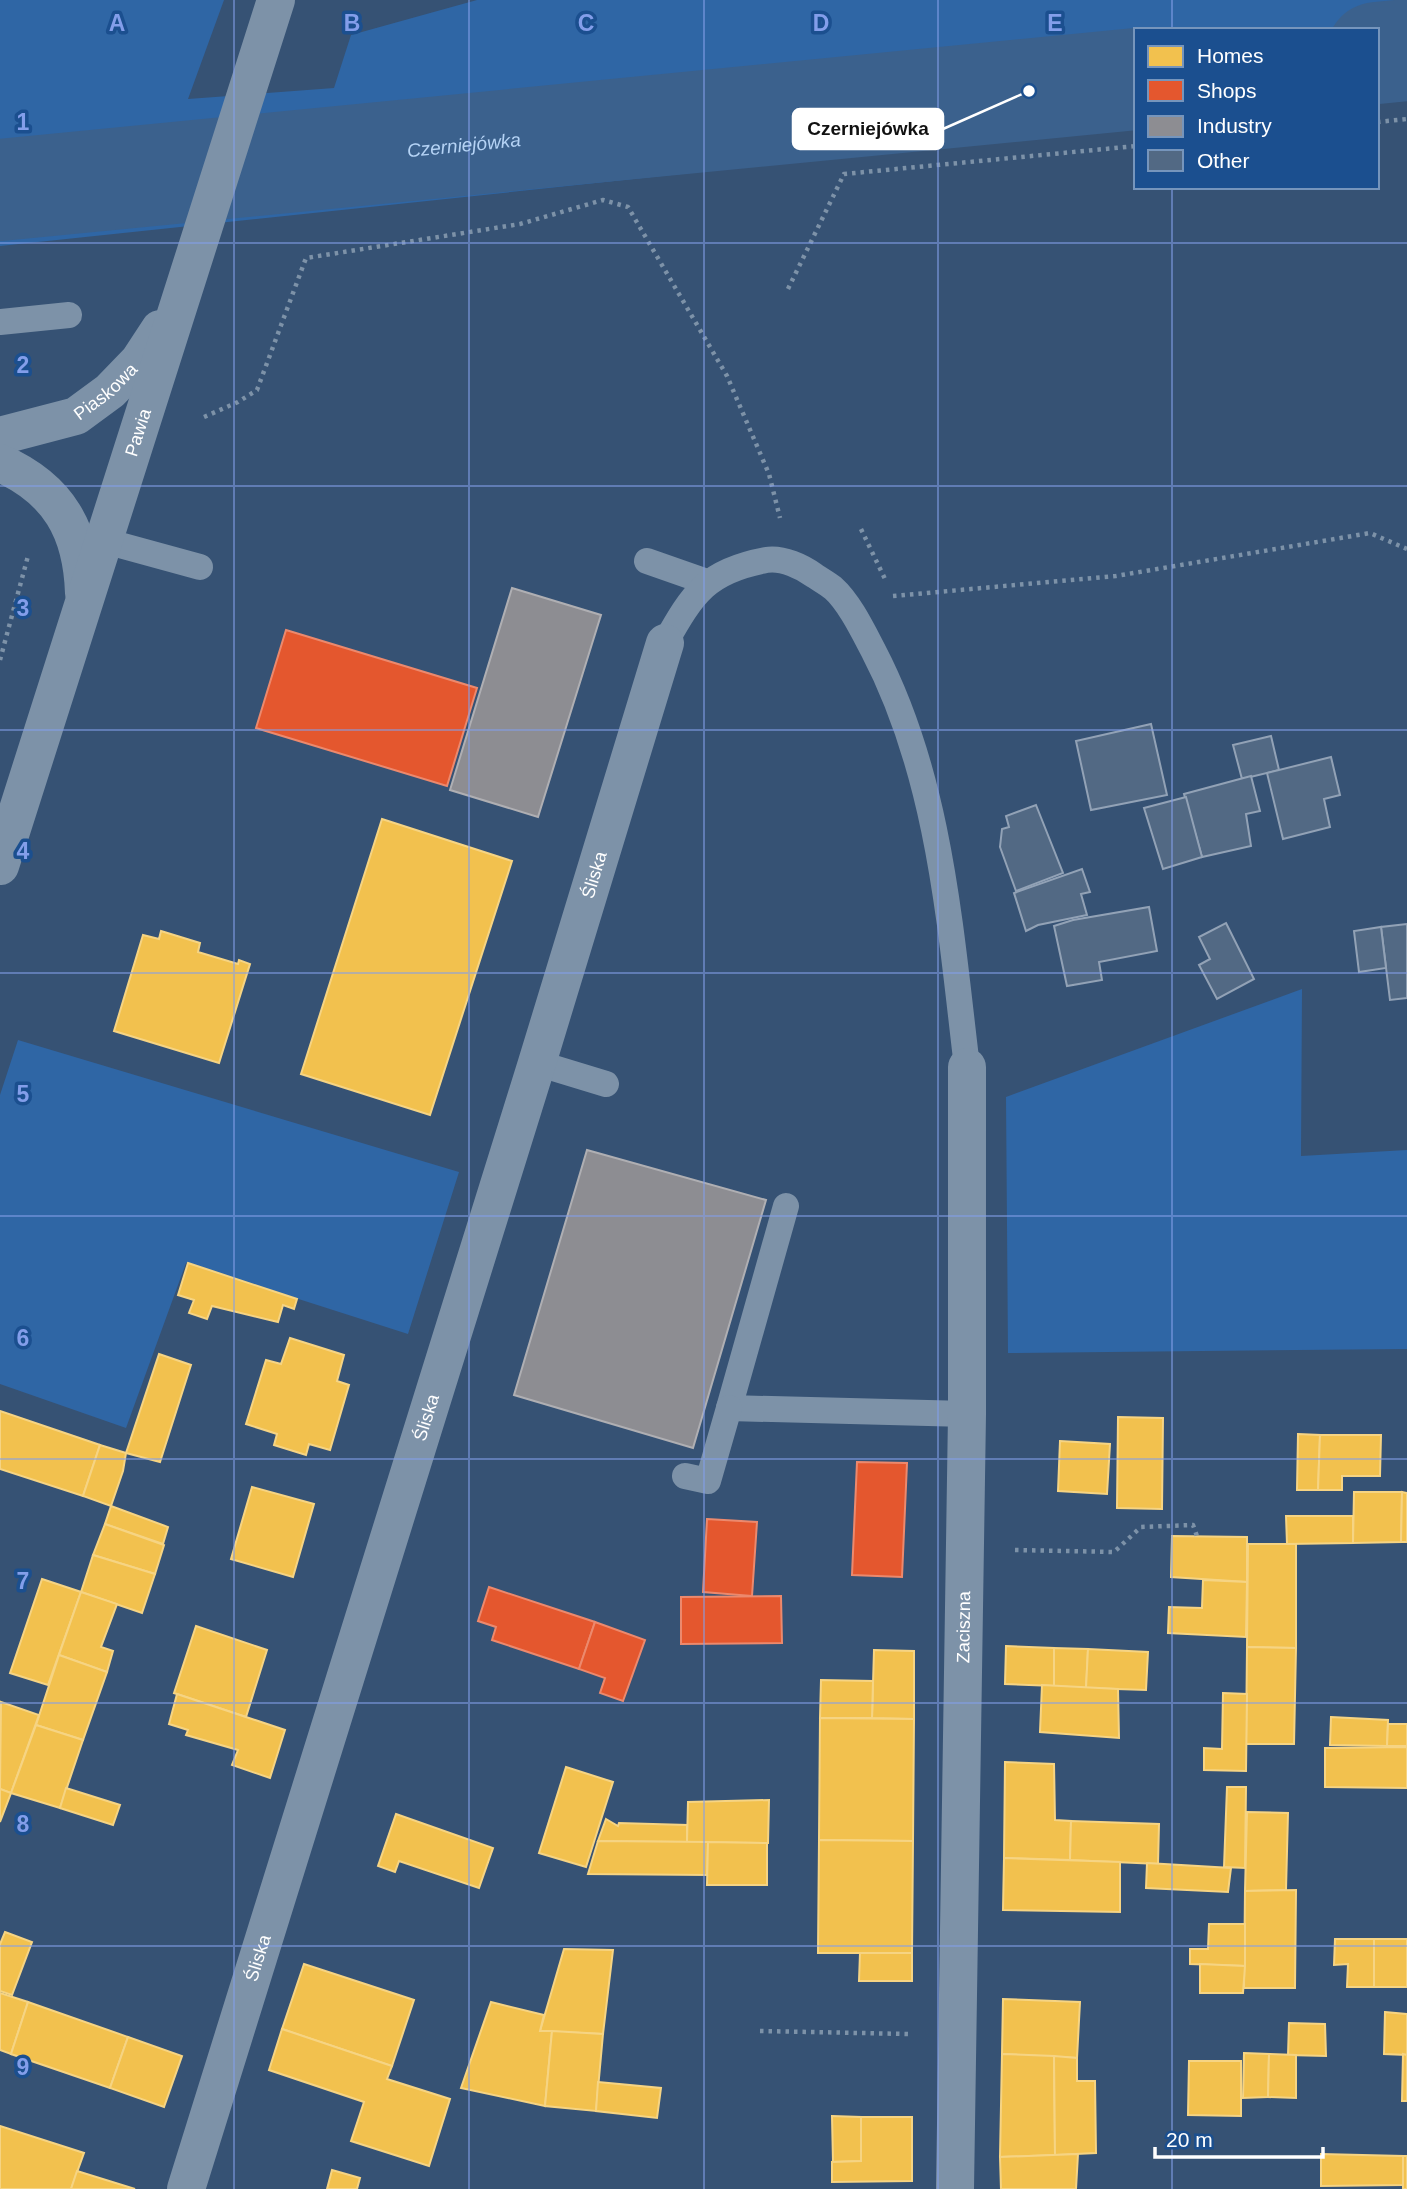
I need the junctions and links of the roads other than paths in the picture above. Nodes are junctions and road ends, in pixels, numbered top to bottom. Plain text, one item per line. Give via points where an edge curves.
1 (276, 0) edge
2 (179, 301) junction
3 (69, 316) dead end
4 (0, 322) edge
5 (0, 436) edge
6 (0, 463) edge
7 (104, 541) junction
8 (647, 561) dead end
9 (200, 568) dead end
10 (707, 582) junction
11 (84, 606) junction
12 (665, 643) joint
13 (0, 866) edge
14 (537, 1063) junction
15 (967, 1067) joint
16 (606, 1084) dead end
17 (786, 1206) dead end
18 (729, 1408) junction
19 (967, 1414) junction
20 (685, 1476) dead end
21 (186, 2189) edge
22 (955, 2189) edge

1 - 2 street, Pawia
2 - 5 street, Piaskowa via 139,362 110,391 76,416
2 - 7 street, Pawia
3 - 4 lane
6 - 11 street via 43,489 74,534 83,567
7 - 9 lane
7 - 11 street, Pawia
8 - 10 lane
10 - 12 lane via 686,606
10 - 15 lane via 743,565 773,559 792,564 835,589 859,624 888,680 914,748 933,824
11 - 13 street, Pawia
12 - 14 street, Śliska
14 - 16 lane
14 - 21 street, Śliska
15 - 19 street, Zaciszna
17 - 18 lane
18 - 19 lane
18 - 20 lane via 708,1481
19 - 22 street, Zaciszna

